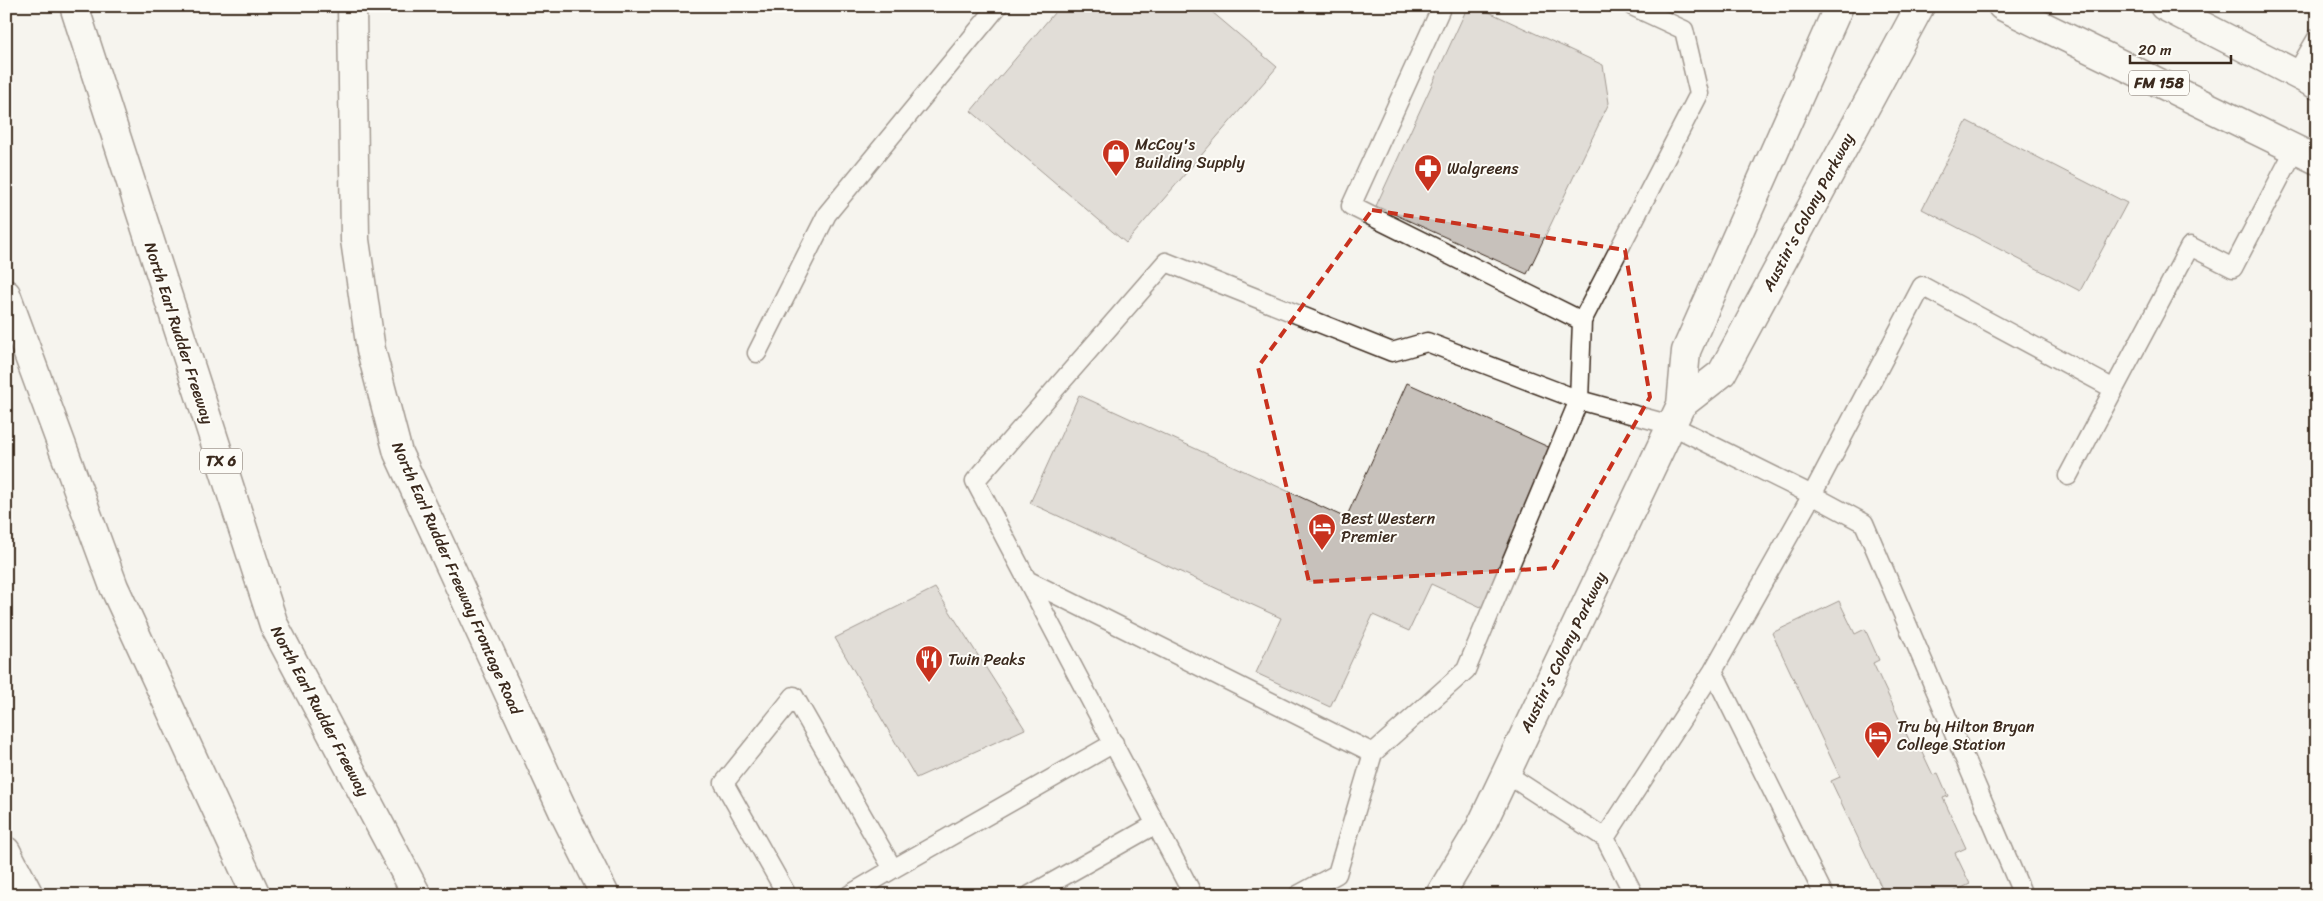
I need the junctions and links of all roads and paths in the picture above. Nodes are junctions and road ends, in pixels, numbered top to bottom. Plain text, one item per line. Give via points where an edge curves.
1 (74, 6) edge
2 (352, 6) edge
3 (998, 6) edge
4 (1442, 6) edge
5 (1632, 6) edge
6 (1839, 6) edge
7 (1920, 6) edge
8 (2002, 6) edge
9 (2164, 6) edge
10 (2317, 38) edge
11 (2306, 79) edge
12 (2306, 155) edge
13 (6, 294) edge
14 (1582, 321) junction
15 (757, 353) dead end
16 (2114, 389) junction
17 (1579, 400) junction
18 (1676, 415) junction
19 (2068, 476) dead end
20 (1812, 495) junction
21 (1028, 580) junction
22 (1713, 670) junction
23 (1114, 744) junction
24 (1373, 753) junction
25 (1505, 773) junction
26 (372, 811) junction
27 (1156, 824) junction
28 (1605, 838) junction
29 (6, 851) edge
30 (893, 869) junction
31 (1633, 894) edge
32 (29, 895) edge
33 (256, 895) edge
34 (417, 895) edge
35 (435, 895) edge
36 (605, 895) edge
37 (786, 895) edge
38 (849, 895) edge
39 (1030, 895) edge
40 (1194, 895) edge
41 (1298, 895) edge
42 (1440, 895) edge
43 (1824, 895) edge
44 (2023, 895) edge

1 - 26 main road, North Earl Rudder Freeway / TX 6 via 274,625
2 - 36 main road, North Earl Rudder Freeway Frontage Road via 355,240 371,350 398,454
3 - 15 lane via 827,214
4 - 14 lane via 1351,206
5 - 14 lane via 1684,30 1699,94
6 - 18 main road, Austin's Colony Parkway via 1686,351
7 - 18 main road, Austin's Colony Parkway via 1722,373
8 - 12 main road, FM 158
9 - 11 main road
10 - 11 lane
12 - 16 lane via 2233,268 2190,246
13 - 33 main road via 114,587
14 - 17 lane
16 - 19 lane
16 - 20 lane via 1922,286
17 - 18 lane
17 - 21 lane via 1427,342 1392,352 1166,262 975,481
17 - 24 lane via 1466,670
18 - 20 lane
18 - 25 main road, Austin's Colony Parkway
20 - 22 lane
20 - 44 lane via 1864,523
21 - 23 lane
21 - 24 lane
22 - 28 lane
22 - 43 lane
23 - 27 lane
23 - 30 lane
24 - 41 lane via 1337,874
25 - 28 lane
25 - 42 main road, Austin's Colony Parkway via 1480,828
26 - 34 main road, North Earl Rudder Freeway / TX 6
26 - 35 main road
27 - 39 lane
27 - 40 lane
28 - 31 lane
29 - 32 main road
30 - 37 lane via 794,696 724,783
30 - 38 lane

